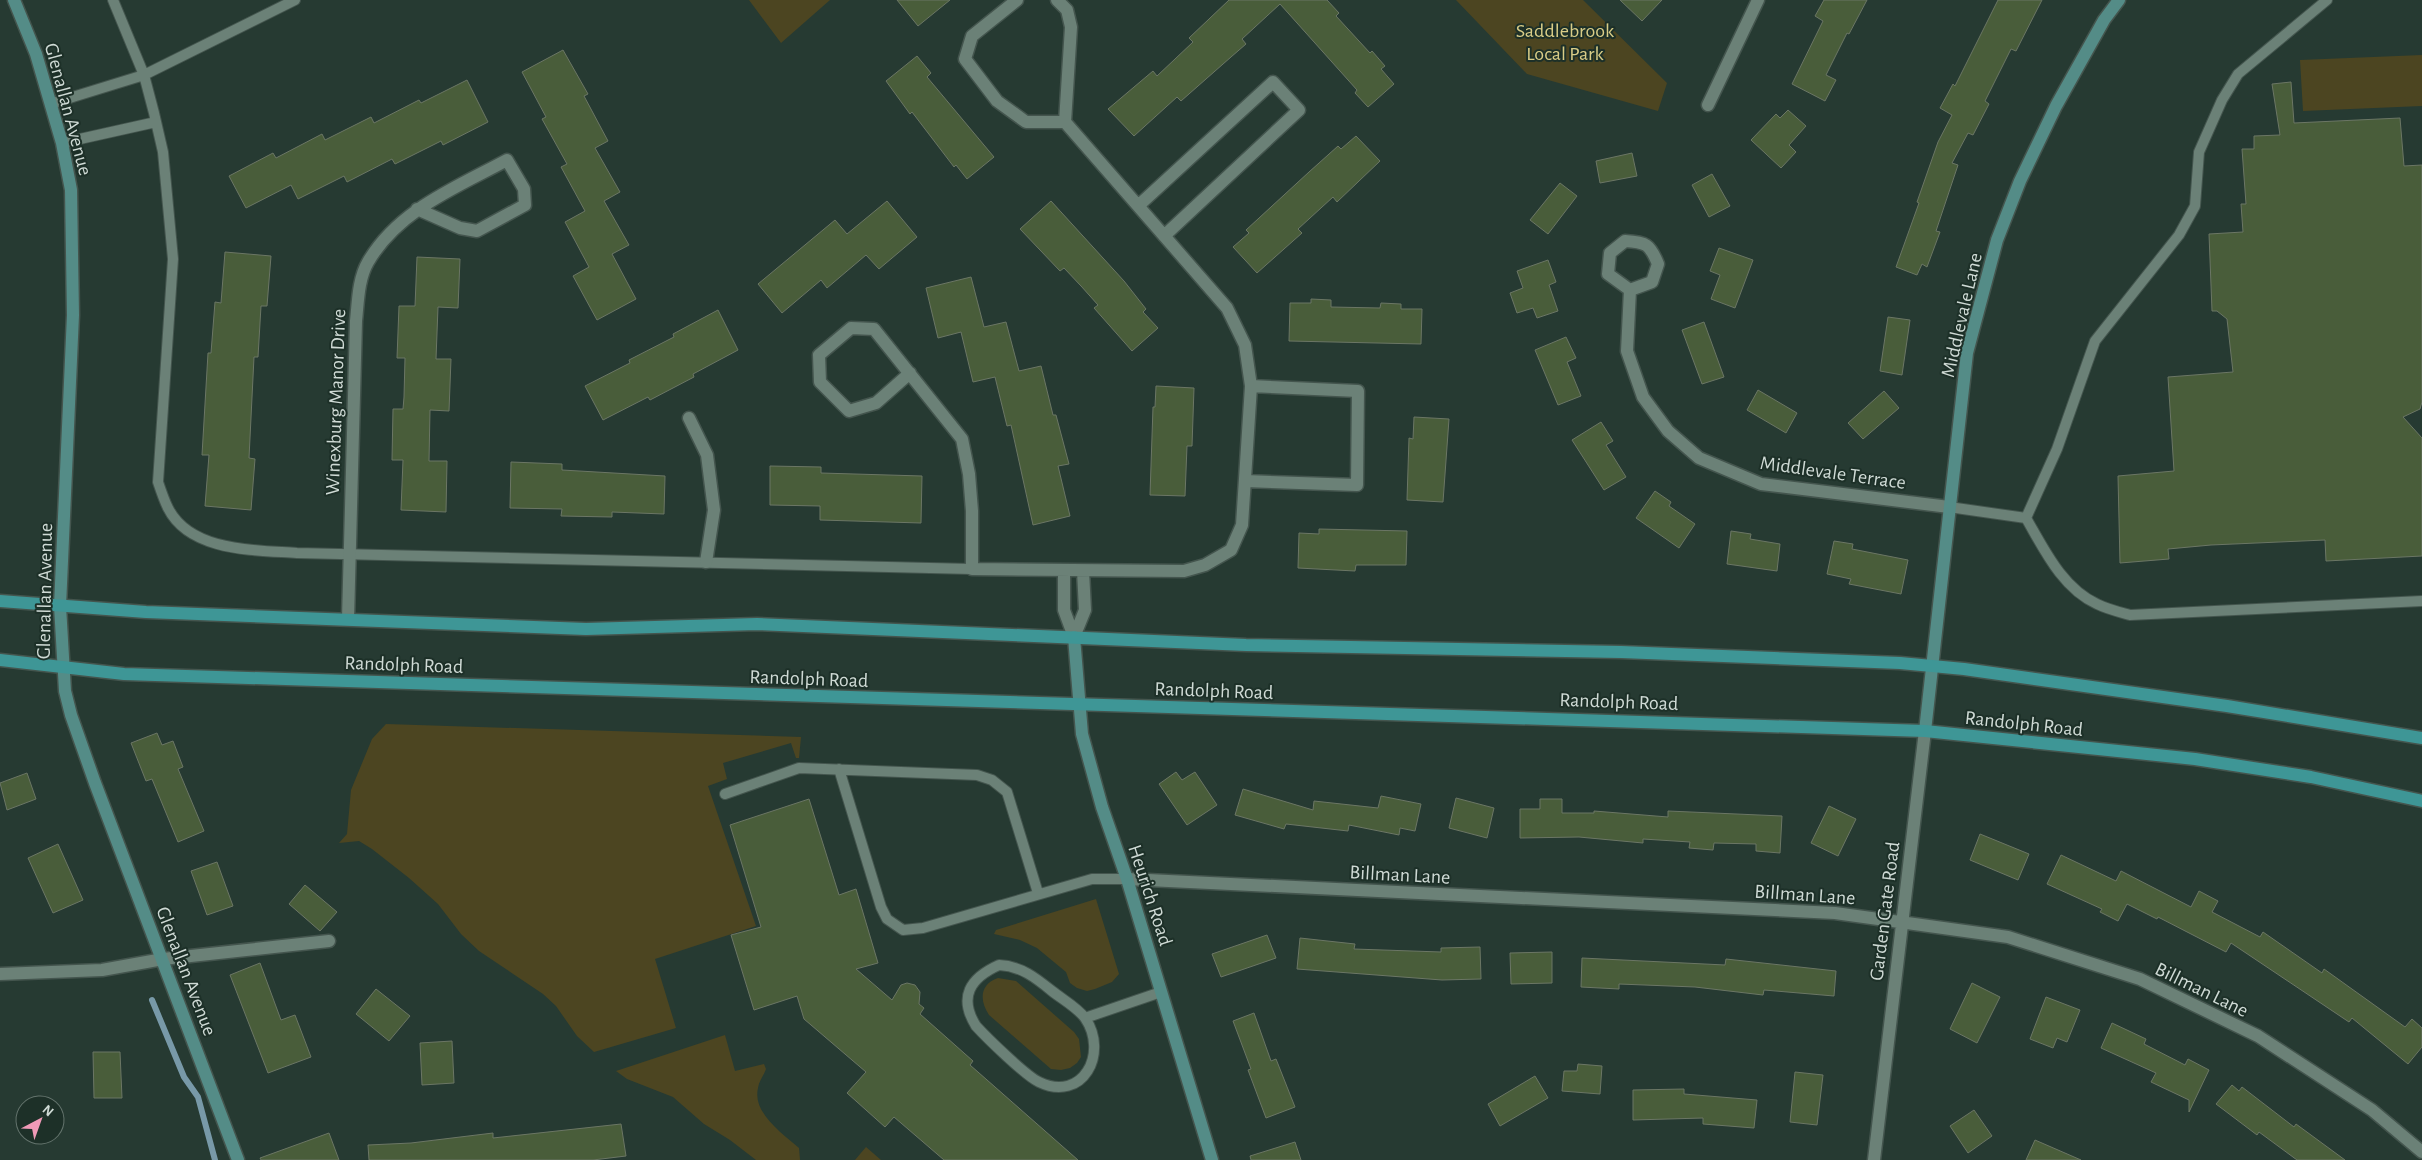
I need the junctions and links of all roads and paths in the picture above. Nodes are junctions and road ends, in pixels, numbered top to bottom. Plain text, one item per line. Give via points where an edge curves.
1 (14, 0) edge
2 (113, 0) edge
3 (295, 0) edge
4 (1017, 0) edge
5 (1057, 0) edge
6 (1758, 0) edge
7 (2119, 0) edge
8 (2327, 0) edge
9 (144, 76) junction
10 (50, 104) junction
11 (1708, 105) dead end
12 (156, 122) junction
13 (1064, 122) junction
14 (62, 143) junction
15 (1138, 206) junction
16 (417, 209) junction
17 (1164, 236) junction
18 (1630, 290) dead end
19 (910, 374) junction
20 (1252, 386) junction
21 (689, 418) dead end
22 (1245, 481) junction
23 (1949, 507) junction
24 (2026, 518) junction
25 (349, 554) junction
26 (706, 562) junction
27 (972, 569) junction
28 (1064, 571) junction
29 (1083, 571) junction
30 (0, 601) edge
31 (2422, 601) edge
32 (60, 606) junction
33 (348, 619) junction
34 (1074, 637) junction
35 (0, 660) edge
36 (1933, 666) junction
37 (62, 667) junction
38 (1079, 705) junction
39 (1925, 731) junction
40 (2422, 738) edge
41 (839, 769) junction
42 (725, 794) dead end
43 (2422, 801) edge
44 (1127, 879) junction
45 (1038, 893) junction
46 (1901, 921) junction
47 (329, 941) dead end
48 (162, 959) junction
49 (0, 974) edge
50 (1161, 992) junction
51 (1084, 1018) junction
52 (2422, 1152) edge
53 (238, 1160) edge
54 (1212, 1160) edge
55 (1874, 1160) edge

1 - 10 street, Glenallan Avenue via 36,54
2 - 9 lane
3 - 9 lane
4 - 13 street via 972,36 965,59 996,101 1026,122
5 - 13 street via 1067,10 1071,27
6 - 11 street
7 - 23 street, Middlevale Lane via 2104,20 2056,106 2020,180 1997,240 1968,352
8 - 24 lane via 2238,74 2222,100 2199,152 2196,206 2179,235 2095,341 2057,449
9 - 10 lane
9 - 12 lane
10 - 14 street, Glenallan Avenue
12 - 14 lane
12 - 25 lane via 173,259 158,482 168,509 187,531 232,548
13 - 15 street
14 - 32 street, Glenallan Avenue via 71,190 73,315
15 - 17 street
15 - 17 street via 1273,82 1299,110
16 - 16 street, Winexburg Manor Drive via 507,160 524,189 525,205 477,231 460,228
16 - 25 street, Winexburg Manor Drive via 390,231 367,263 359,291
17 - 20 street via 1227,308 1246,345
18 - 23 street, Middlevale Terrace via 1627,352 1643,397 1668,431 1699,458 1761,484
19 - 19 street via 874,329 851,328 818,355 820,382 849,411 876,403
19 - 27 street via 962,439 972,511
20 - 22 street
20 - 22 street via 1358,391 1357,485
21 - 26 street via 707,455 714,510
22 - 29 street via 1242,526 1231,550 1204,565 1184,571
23 - 24 lane
23 - 36 street, Middlevale Lane
24 - 31 lane via 2052,563 2072,586 2096,603 2130,615
25 - 26 lane
25 - 33 street, Winexburg Manor Drive
26 - 27 lane
27 - 28 street
28 - 29 street
28 - 34 street via 1064,610
29 - 34 street via 1085,610
30 - 32 main road
32 - 33 main road
32 - 37 street, Glenallan Avenue
33 - 34 main road via 586,629 757,624
34 - 36 main road via 1246,646 1620,652
34 - 38 street, Heurich Road
35 - 37 main road, Randolph Road
36 - 39 street, Garden Gate Road
36 - 40 main road via 2227,706
37 - 38 main road, Randolph Road via 124,674
37 - 48 street, Glenallan Avenue via 71,714
38 - 39 main road, Randolph Road
38 - 44 street, Heurich Road via 1082,734 1099,798
39 - 43 main road, Randolph Road via 2195,759 2312,777
39 - 46 street, Garden Gate Road
41 - 42 lane via 799,768
41 - 45 lane via 977,775 992,780 1007,792
41 - 45 lane via 881,907 887,919 902,930 923,928
44 - 45 lane via 1092,879
44 - 46 street, Billman Lane via 1835,913
44 - 50 street, Heurich Road
46 - 52 street, Billman Lane via 2008,937 2140,979 2258,1036 2372,1110
46 - 55 street, Garden Gate Road
47 - 48 street
48 - 49 street via 102,970
48 - 53 street, Glenallan Avenue
50 - 51 lane
50 - 54 street, Heurich Road
51 - 51 lane via 1035,977 1009,965 999,965 983,972 971,985 967,999 970,1016 980,1030 1038,1082 1050,1086 1077,1083 1092,1065 1092,1038

